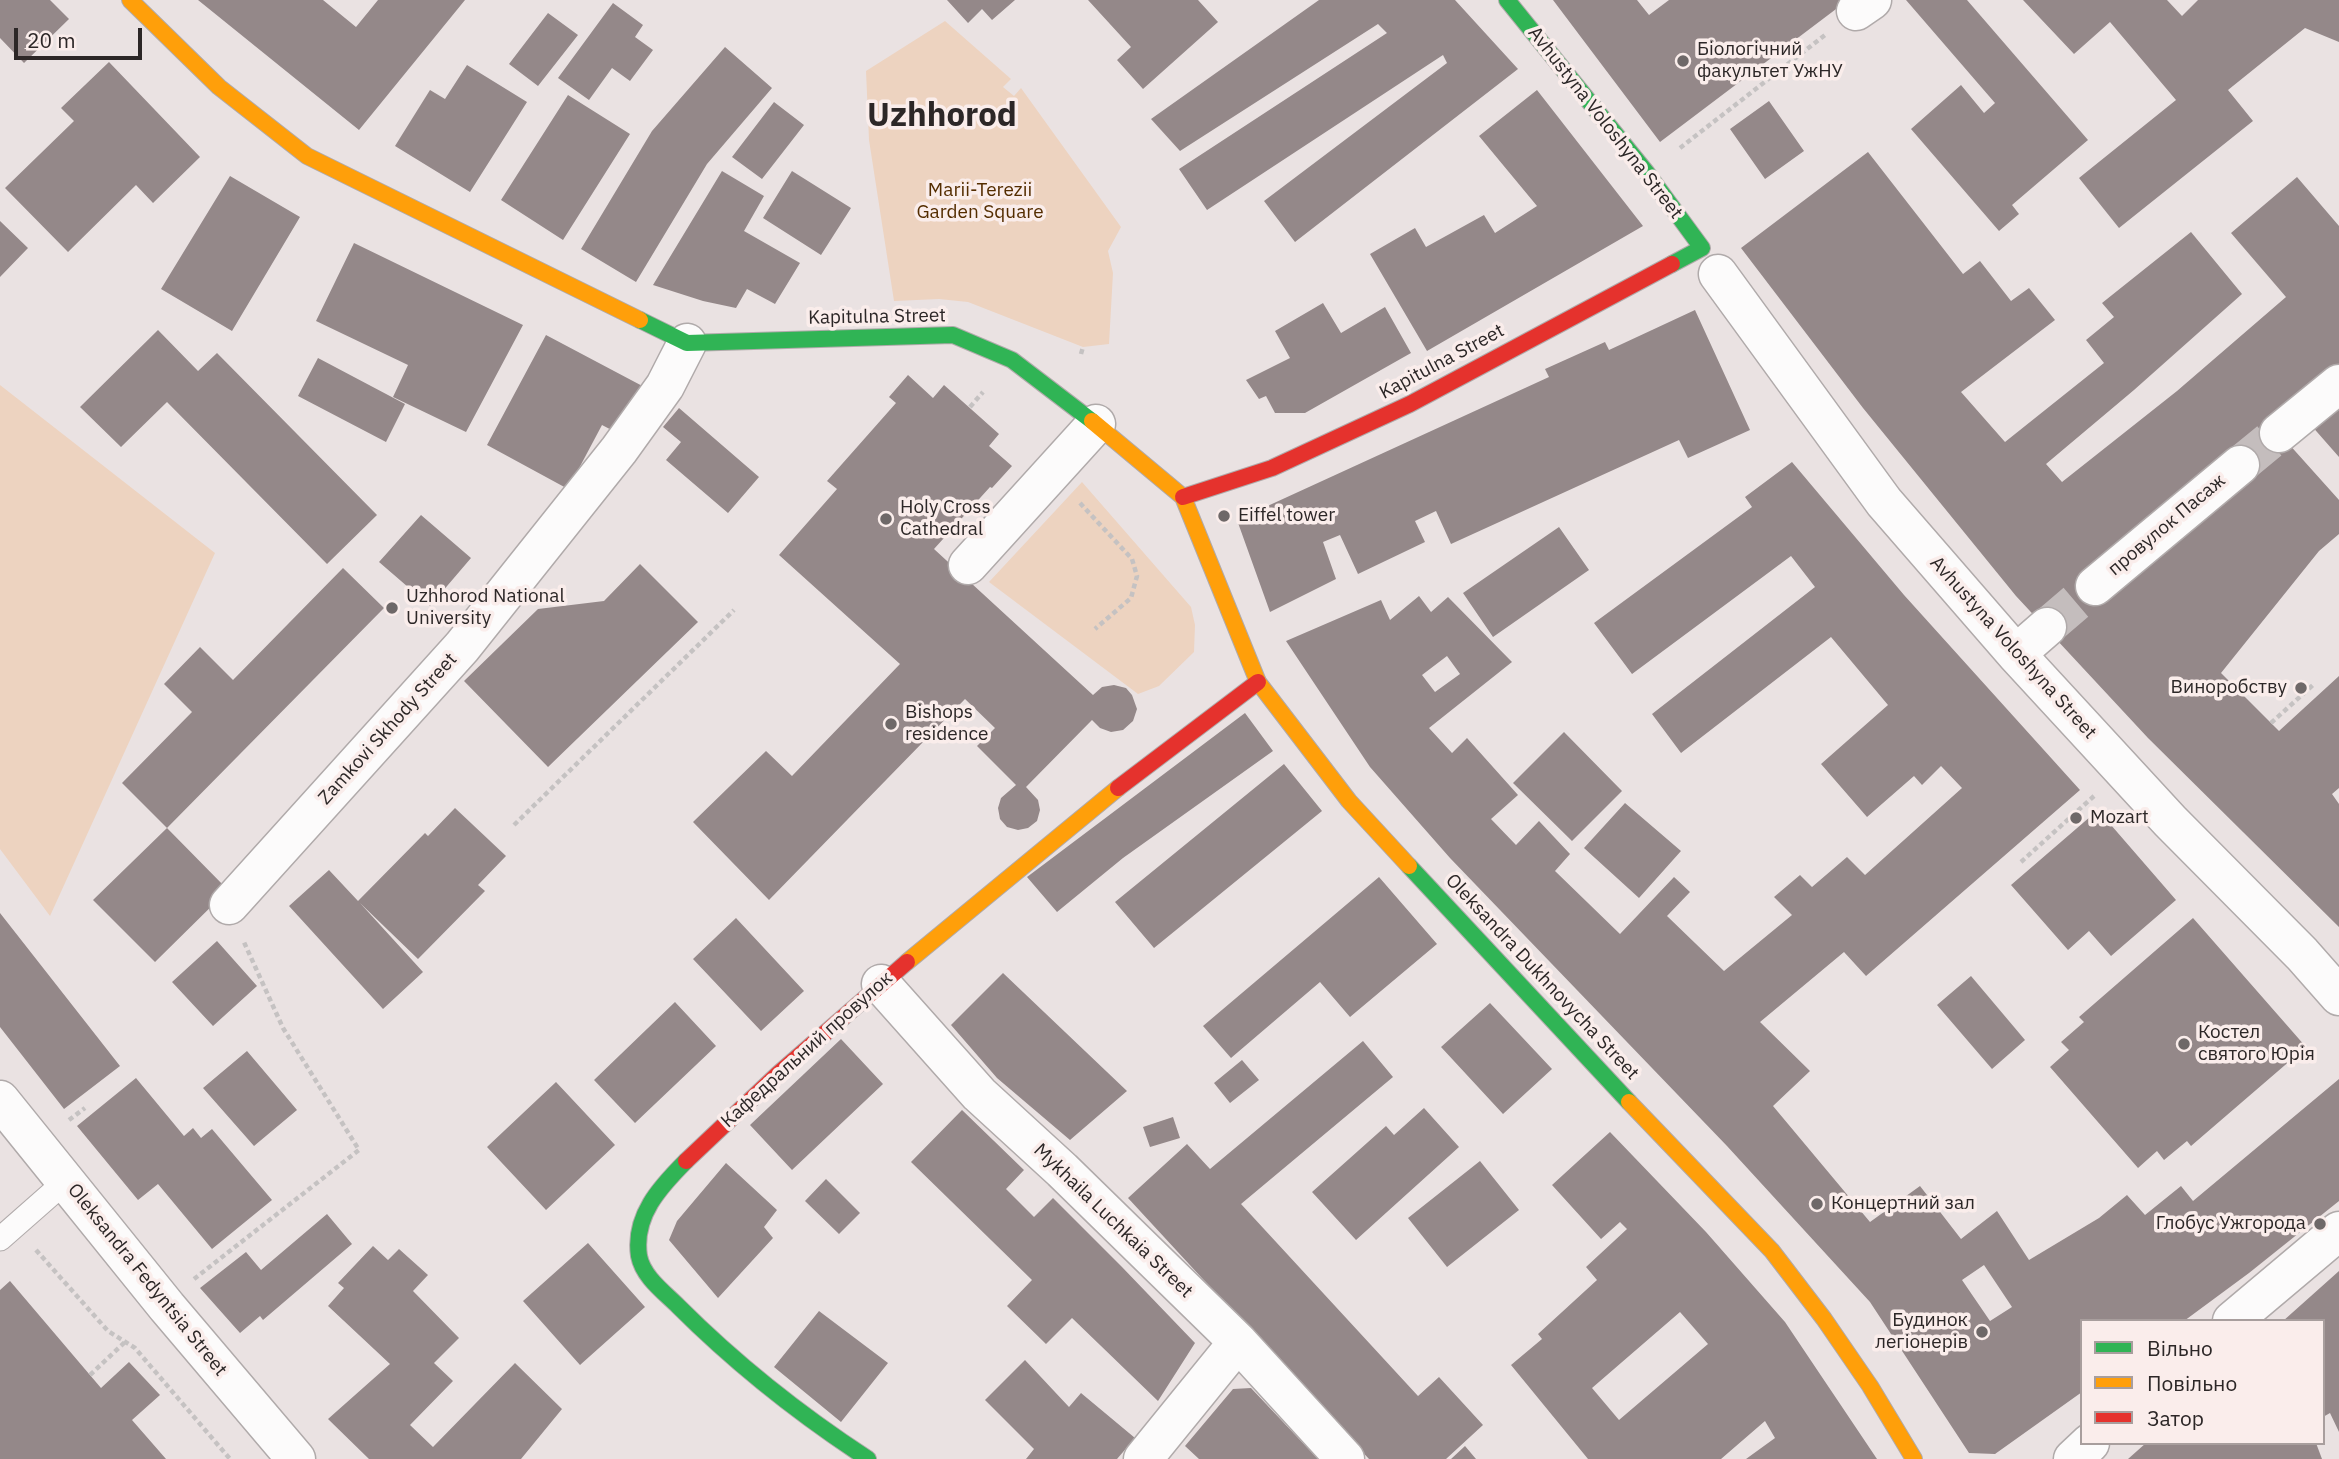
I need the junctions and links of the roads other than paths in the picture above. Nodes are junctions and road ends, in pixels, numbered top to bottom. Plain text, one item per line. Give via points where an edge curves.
1 (130, 0) edge
2 (1507, 0) edge
3 (1710, 261) junction
4 (687, 343) junction
5 (2339, 384) edge
6 (1096, 424) junction
7 (2279, 433) tunnel mouth
8 (2240, 465) tunnel mouth
9 (1182, 497) junction
10 (968, 565) dead end
11 (2095, 586) tunnel mouth
12 (2047, 627) tunnel mouth
13 (2016, 654) junction
14 (1258, 682) junction
15 (229, 905) road end
16 (881, 984) junction
17 (2339, 996) edge
18 (0, 1100) edge
19 (66, 1181) junction
20 (2339, 1231) edge
21 (7, 1233) edge
22 (2234, 1319) edge
23 (1238, 1342) junction
24 (2088, 1445) edge
25 (296, 1459) edge
26 (867, 1459) edge
27 (1143, 1459) edge
28 (1345, 1459) edge
29 (1914, 1459) edge
30 (2073, 1459) edge

1 - 4 street, Kapitulna Street via 219,87 307,156
2 - 3 street, Avhustyna Voloshyna Street via 1647,173
3 - 9 street, Kapitulna Street via 1272,468
3 - 13 street, Avhustyna Voloshyna Street via 1884,502
4 - 6 street, Kapitulna Street via 953,335 1012,360
4 - 15 street, Zamkovi Skhody Street via 665,386 619,450 462,647
5 - 7 street
6 - 9 street, Kapitulna Street
6 - 10 street
8 - 11 street, провулок Пасаж
9 - 14 street, Oleksandra Dukhnovycha Street
12 - 13 street
13 - 17 street, Avhustyna Voloshyna Street
14 - 16 street, Кафедральний провулок via 1029,856
14 - 29 street, Oleksandra Dukhnovycha Street via 1349,801 1772,1251 1870,1386
16 - 23 street, Mykhaila Luchkaia Street via 979,1094
16 - 26 street, Кафедральний провулок via 764,1086 666,1183 645,1212 640,1235 640,1259 652,1280 706,1335 823,1431
18 - 19 street, Oleksandra Fedyntsia Street
19 - 21 lane
19 - 25 street, Oleksandra Fedyntsia Street
20 - 22 street
23 - 27 street
23 - 28 street, Mykhaila Luchkaia Street
24 - 30 street

